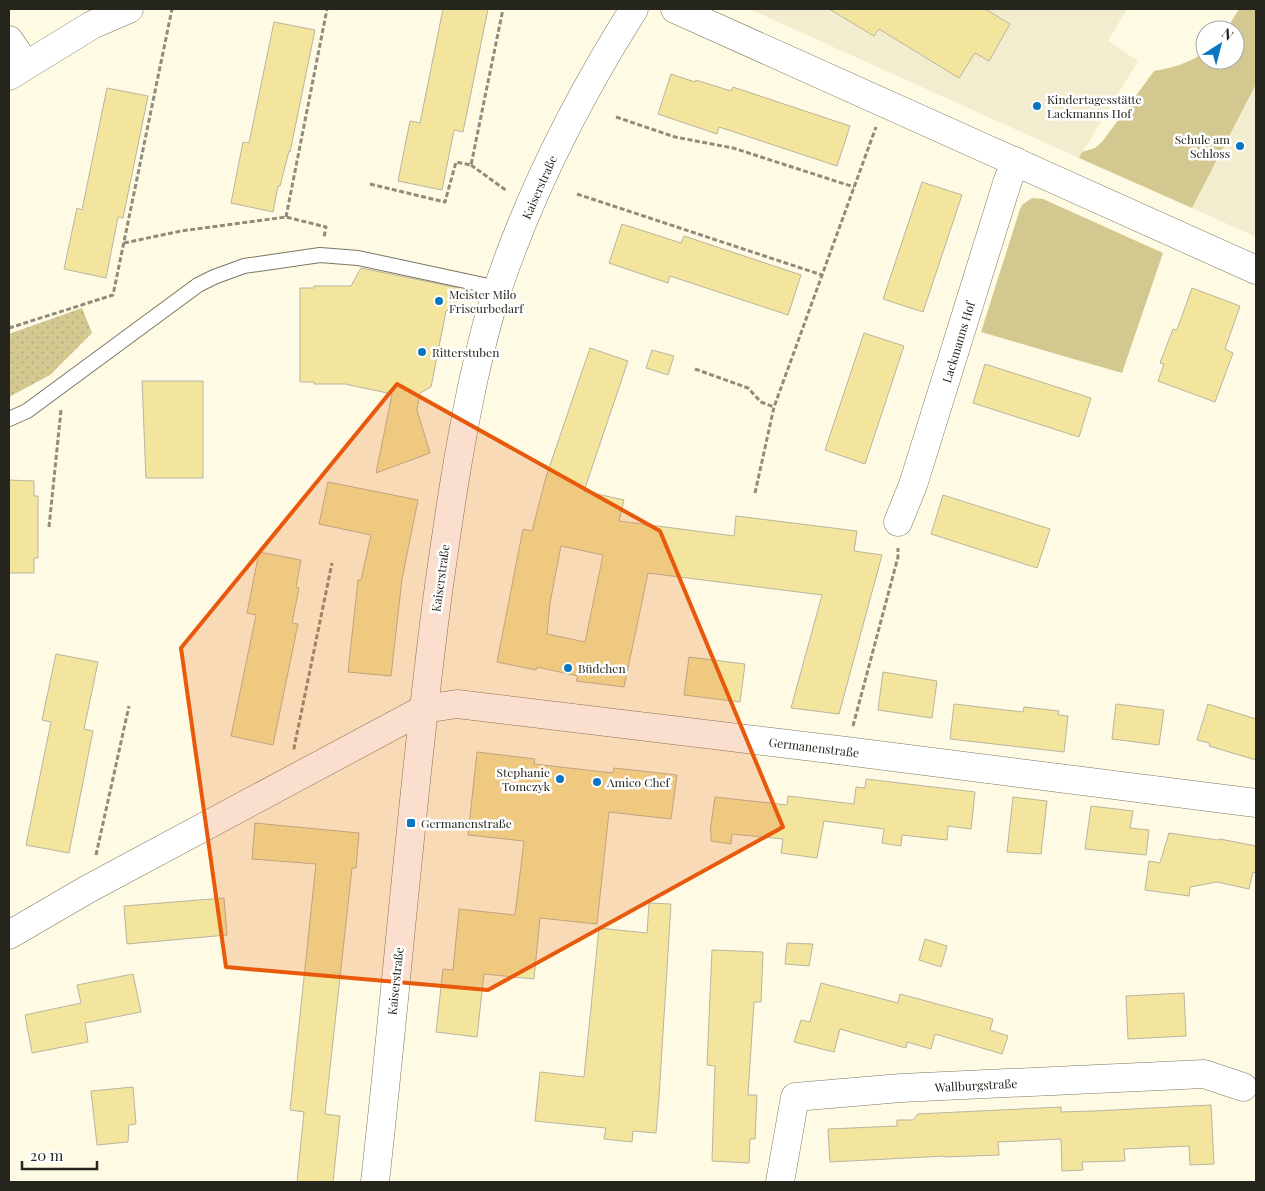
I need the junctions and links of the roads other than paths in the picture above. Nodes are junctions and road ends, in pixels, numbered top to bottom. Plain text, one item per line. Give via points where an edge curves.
1 (129, 9) edge
2 (634, 9) edge
3 (675, 9) edge
4 (9, 40) edge
5 (17, 70) edge
6 (1015, 162) junction
7 (1256, 270) edge
8 (498, 288) junction
9 (9, 419) edge
10 (898, 522) road end
11 (424, 709) junction
12 (1256, 803) edge
13 (9, 935) edge
14 (1243, 1087) dead end
15 (376, 1182) edge
16 (780, 1182) edge

1 - 5 street via 92,25
2 - 8 street, Kaiserstraße via 569,120 532,201
3 - 6 street
4 - 5 street
6 - 7 street
6 - 10 street, Lackmanns Hof via 913,486
8 - 9 lane via 358,258 320,255 244,266 198,286 27,411
8 - 11 street, Kaiserstraße via 482,343 462,437
11 - 12 street, Germanenstraße via 456,704
11 - 13 street, Germanenstraße via 88,889
11 - 15 street, Kaiserstraße
14 - 16 street, Wallburgstraße via 1204,1074 901,1088 795,1097

